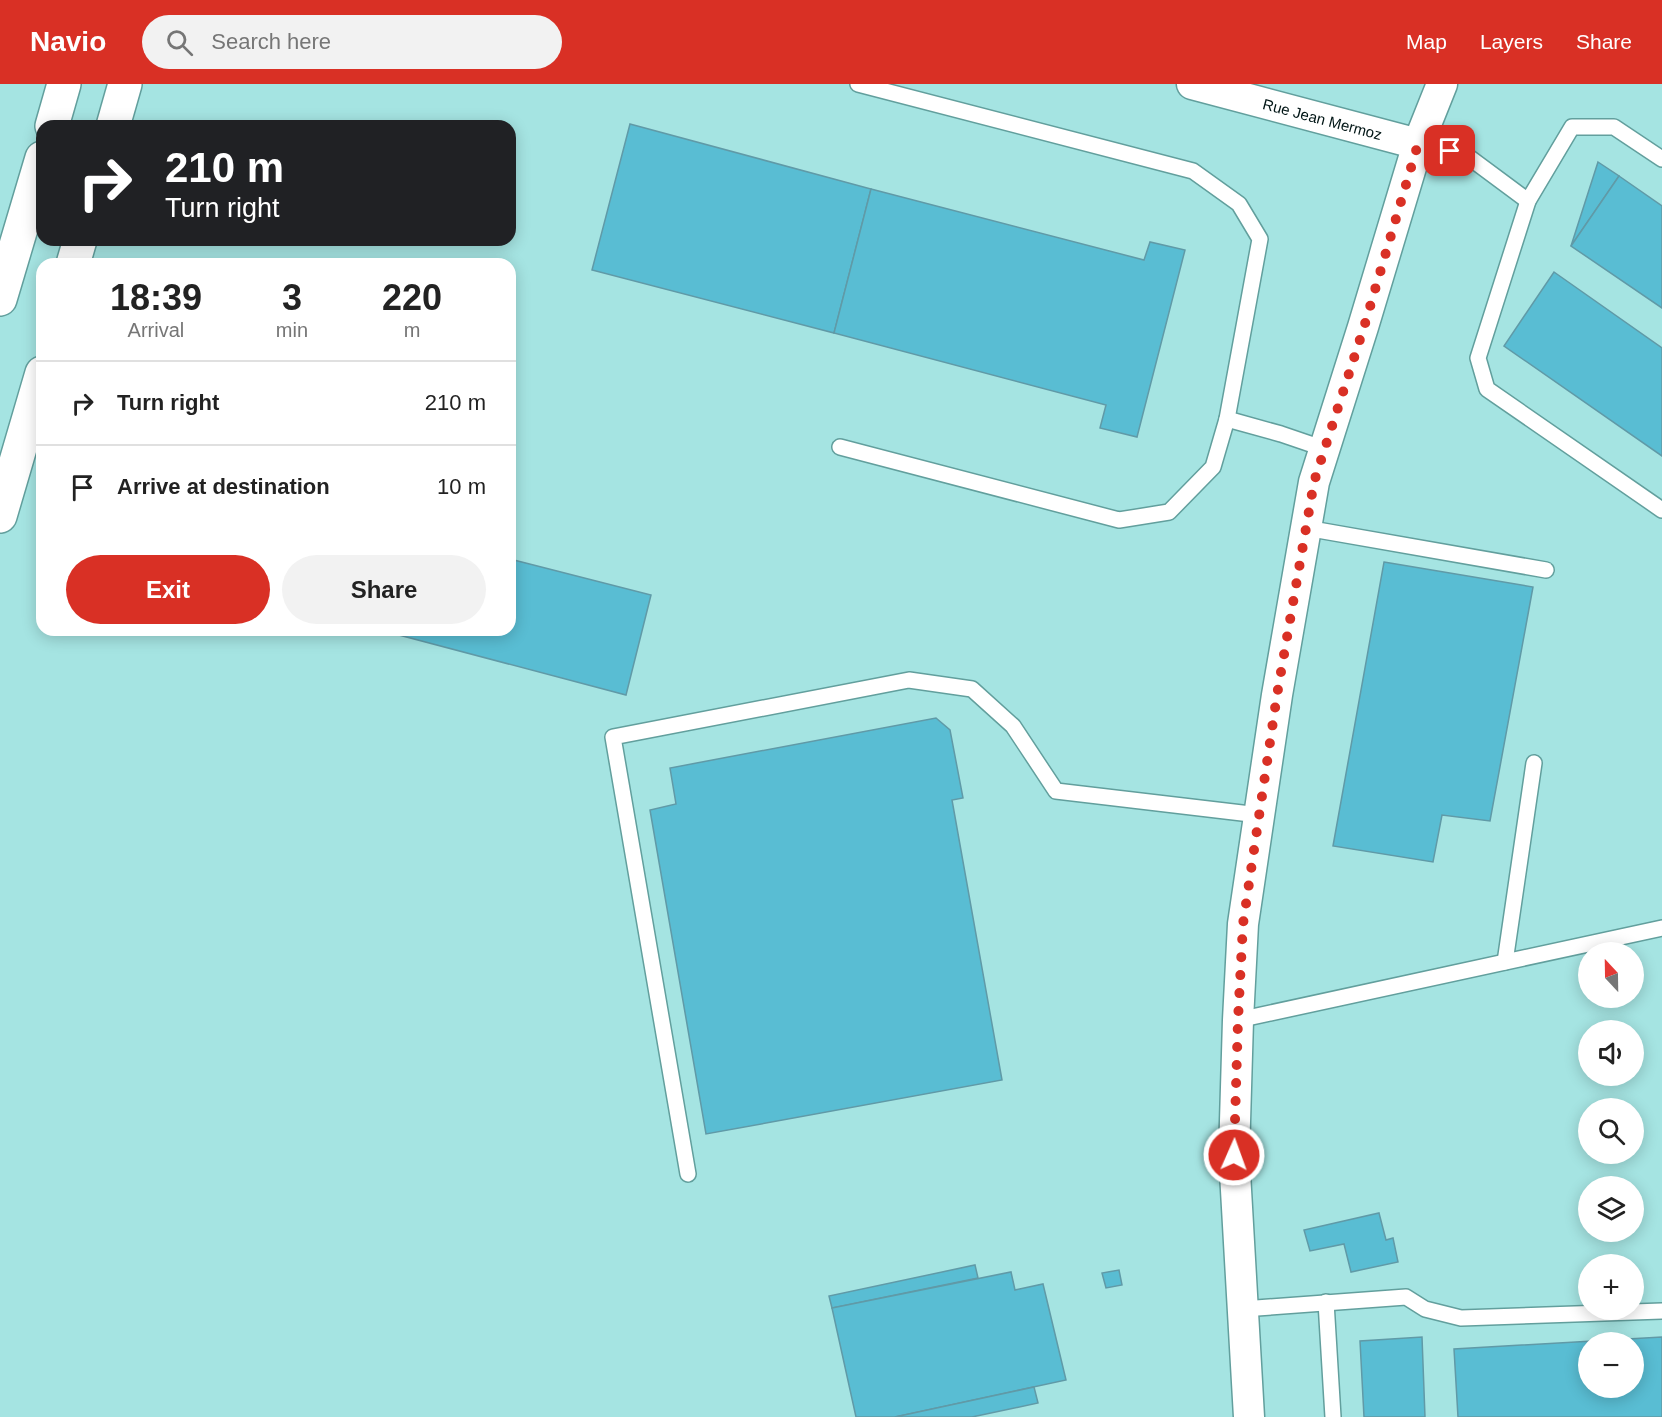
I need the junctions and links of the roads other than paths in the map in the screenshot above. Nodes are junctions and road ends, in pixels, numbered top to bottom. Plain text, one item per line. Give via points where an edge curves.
1 (64, 84) edge
2 (125, 84) edge
3 (858, 84) edge
4 (1192, 84) edge
5 (1442, 84) edge
6 (54, 120) edge
7 (115, 120) edge
8 (1418, 144) junction
9 (1662, 159) edge
10 (36, 178) edge
11 (1528, 201) junction
12 (0, 299) edge
13 (36, 393) edge
14 (1227, 419) junction
15 (840, 447) dead end
16 (1325, 449) junction
17 (1662, 510) edge
18 (0, 516) edge
19 (1306, 528) junction
20 (1545, 570) dead end
21 (1534, 763) dead end
22 (1259, 815) junction
23 (1662, 928) edge
24 (1505, 962) junction
25 (1238, 1020) junction
26 (688, 1174) dead end
27 (1326, 1302) junction
28 (1243, 1309) junction
29 (1662, 1311) edge
30 (1249, 1417) edge
31 (1333, 1417) edge

1 - 6 highway
2 - 7 highway
3 - 14 lane via 1193,171 1239,204 1260,239
4 - 8 street, Rue Jean Mermoz
5 - 8 street
8 - 11 lane via 1466,155
8 - 16 street
9 - 11 lane via 1614,127 1572,127
10 - 12 highway
11 - 17 lane via 1478,358 1488,389
13 - 18 highway
14 - 15 lane via 1213,467 1169,512 1119,520
14 - 16 lane
16 - 19 street
19 - 20 lane
19 - 22 street
21 - 24 lane
22 - 25 street via 1243,924
22 - 26 lane via 1056,791 1013,726 972,689 909,680 613,737
23 - 24 lane
24 - 25 lane
25 - 28 street via 1234,1155
27 - 28 lane
27 - 29 lane via 1406,1297 1425,1309 1461,1318
27 - 31 lane
28 - 30 street

